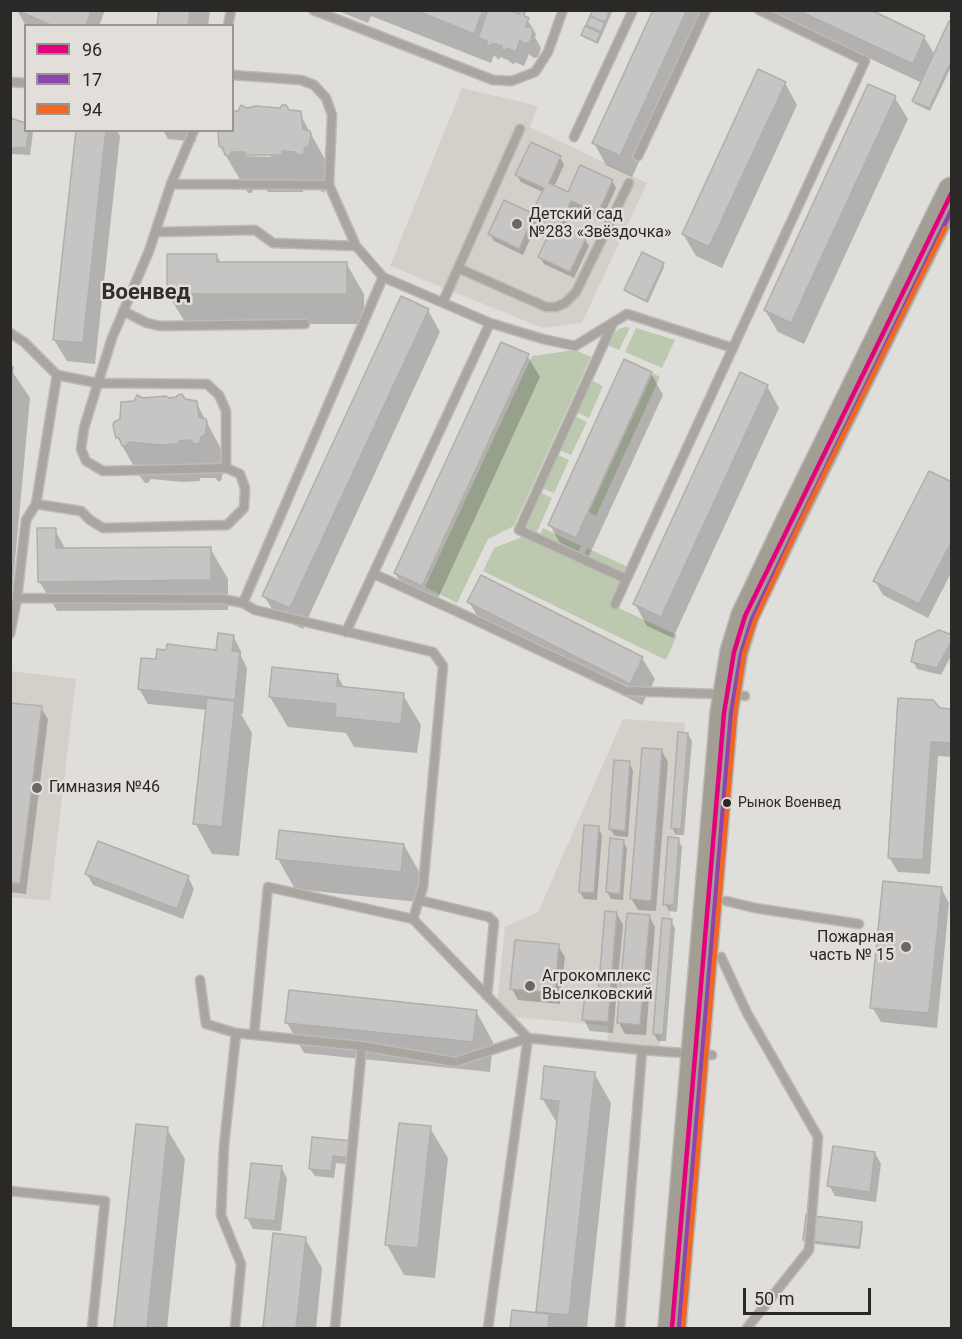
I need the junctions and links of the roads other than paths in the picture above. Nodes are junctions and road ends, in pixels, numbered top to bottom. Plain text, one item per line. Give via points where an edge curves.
1 (313, 10) edge
2 (563, 10) edge
3 (633, 10) edge
4 (706, 10) edge
5 (759, 10) edge
6 (234, 75) edge
7 (520, 129) dead end
8 (193, 132) edge
9 (574, 137) dead end
10 (638, 156) dead end
11 (629, 183) dead end
12 (171, 184) junction
13 (329, 185) junction
14 (951, 191) edge
15 (951, 231) edge
16 (156, 232) junction
17 (356, 246) junction
18 (458, 268) junction
19 (384, 277) junction
20 (443, 302) junction
21 (123, 311) junction
22 (490, 322) junction
23 (613, 323) junction
24 (305, 324) dead end
25 (10, 333) edge
26 (733, 348) junction
27 (57, 375) junction
28 (97, 383) junction
29 (226, 468) junction
30 (36, 504) junction
31 (374, 574) junction
32 (626, 579) junction
33 (17, 598) junction
34 (243, 603) junction
35 (615, 604) dead end
36 (346, 632) junction
37 (10, 634) edge
38 (735, 696) junction
39 (419, 900) junction
40 (726, 901) junction
41 (413, 920) junction
42 (859, 924) dead end
43 (721, 957) junction
44 (200, 980) dead end
45 (487, 996) junction
46 (236, 1033) junction
47 (255, 1035) junction
48 (528, 1038) junction
49 (362, 1046) junction
50 (642, 1050) junction
51 (703, 1054) junction
52 (10, 1191) edge
53 (92, 1329) edge
54 (235, 1329) edge
55 (335, 1329) edge
56 (488, 1329) edge
57 (620, 1329) edge
58 (672, 1329) edge
59 (690, 1329) edge
60 (747, 1329) edge

1 - 2 lane via 493,80 512,81 535,72 548,52
3 - 9 lane
4 - 10 lane
5 - 26 lane via 865,61
6 - 13 lane via 301,80 314,85 326,98 332,115
7 - 18 lane
8 - 12 lane
11 - 18 lane via 576,292 566,303 546,307
12 - 13 lane
12 - 16 lane
13 - 17 lane
14 - 38 main road via 745,616 734,652
15 - 38 main road via 762,623
16 - 17 lane via 255,230 273,243
16 - 21 lane
17 - 19 lane
18 - 20 lane
19 - 20 lane
19 - 34 lane
20 - 22 lane
21 - 24 lane via 160,326
21 - 28 lane
22 - 23 lane via 575,346
22 - 31 lane
23 - 26 lane via 627,314
23 - 32 lane via 519,530
25 - 27 lane
26 - 32 lane
27 - 28 lane
27 - 30 lane
28 - 29 lane via 207,384 219,395 226,411
28 - 29 lane via 81,449 86,461 103,471
29 - 30 lane via 240,474 245,488 244,508 227,525 102,528 81,511
30 - 33 lane via 26,520
31 - 36 lane
31 - 38 lane via 626,691
32 - 35 lane
33 - 34 lane via 222,599
33 - 37 lane
34 - 36 lane via 255,610
36 - 39 lane via 433,652 443,666
38 - 40 main road
38 - 51 main road
39 - 41 lane
39 - 45 lane via 489,916 494,922
40 - 42 lane
40 - 43 main road
41 - 45 lane
41 - 47 lane via 268,887
43 - 51 main road
43 - 60 lane via 747,1013 818,1137 809,1250
44 - 46 lane via 206,1024
45 - 48 lane
46 - 47 lane
46 - 54 lane via 220,1215 241,1264
47 - 49 lane
48 - 49 lane via 455,1062
48 - 50 lane
48 - 56 lane
49 - 55 lane
50 - 51 lane
50 - 57 lane
51 - 58 main road
51 - 59 main road
52 - 53 lane via 105,1201

